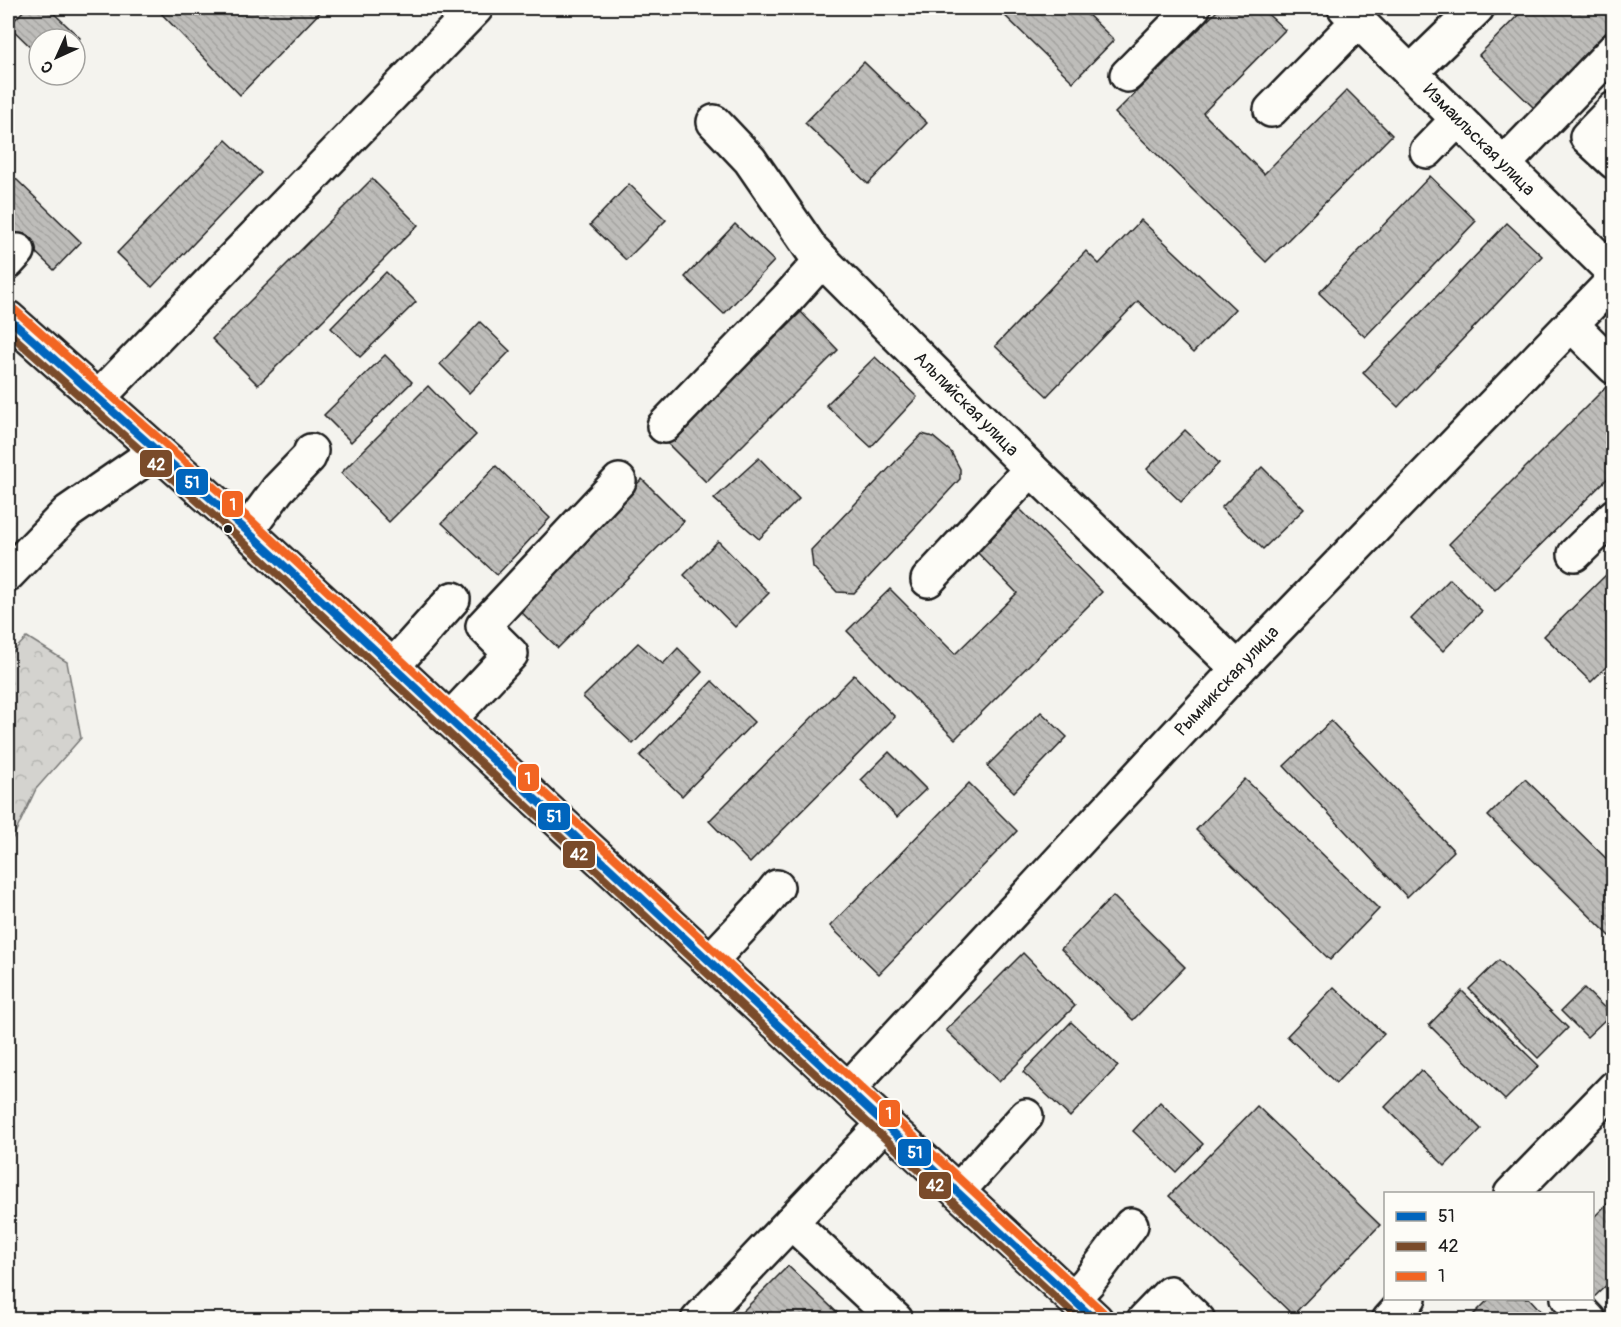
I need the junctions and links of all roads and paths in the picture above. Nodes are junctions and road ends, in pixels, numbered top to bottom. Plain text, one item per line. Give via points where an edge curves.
1 (476, 8) edge
2 (1193, 8) edge
3 (1477, 8) edge
4 (1352, 14) edge
5 (1614, 50) edge
6 (1411, 72) junction
7 (1127, 75) dead end
8 (1614, 109) edge
9 (1271, 110) dead end
10 (1458, 119) junction
11 (714, 122) dead end
12 (1427, 151) dead end
13 (1614, 162) edge
14 (1504, 164) junction
15 (822, 260) junction
16 (1612, 284) edge
17 (8, 318) edge
18 (1571, 324) junction
19 (1614, 367) edge
20 (98, 398) junction
21 (664, 426) dead end
22 (311, 451) dead end
23 (158, 452) junction
24 (1031, 469) junction
25 (619, 482) dead end
26 (1614, 516) edge
27 (247, 531) junction
28 (1575, 554) dead end
29 (8, 574) edge
30 (928, 580) dead end
31 (453, 599) dead end
32 (393, 666) junction
33 (1238, 669) junction
34 (450, 719) junction
35 (777, 887) dead end
36 (710, 961) junction
37 (1614, 1088) edge
38 (848, 1089) junction
39 (1026, 1116) dead end
40 (885, 1123) junction
41 (958, 1191) junction
42 (1513, 1192) edge
43 (791, 1222) junction
44 (1131, 1225) dead end
45 (1073, 1298) junction
46 (1408, 1300) edge
47 (1569, 1300) edge
48 (698, 1320) edge
49 (896, 1320) edge
50 (1096, 1320) edge
51 (1144, 1320) edge
52 (1198, 1320) edge
53 (1389, 1320) edge
54 (1589, 1320) edge

1 - 20 street
2 - 7 street
3 - 6 street
4 - 6 street, Измаильская улица
4 - 9 street
5 - 14 street
6 - 10 street, Измаильская улица
8 - 13 street via 1587,137
10 - 12 street
10 - 14 street, Измаильская улица
11 - 15 street, Альпийская улица via 750,160
14 - 16 street, Измаильская улица
15 - 21 street
15 - 24 street, Альпийская улица
16 - 18 street, Рымникская улица
17 - 20 street
18 - 19 street
18 - 33 street, Рымникская улица
20 - 23 street
22 - 27 street
23 - 27 street
23 - 29 street via 68,512
24 - 30 street
24 - 33 street, Альпийская улица
25 - 34 street via 483,626 511,654
26 - 28 street
27 - 32 street
31 - 32 street
32 - 34 street
33 - 38 street, Рымникская улица
34 - 36 street
35 - 36 street
36 - 38 street
37 - 42 street
38 - 40 street
39 - 41 street
40 - 41 street
40 - 43 street
41 - 45 street
43 - 48 street
43 - 49 street
44 - 45 street
45 - 50 street
46 - 53 street
47 - 54 street
51 - 52 street via 1170,1293

